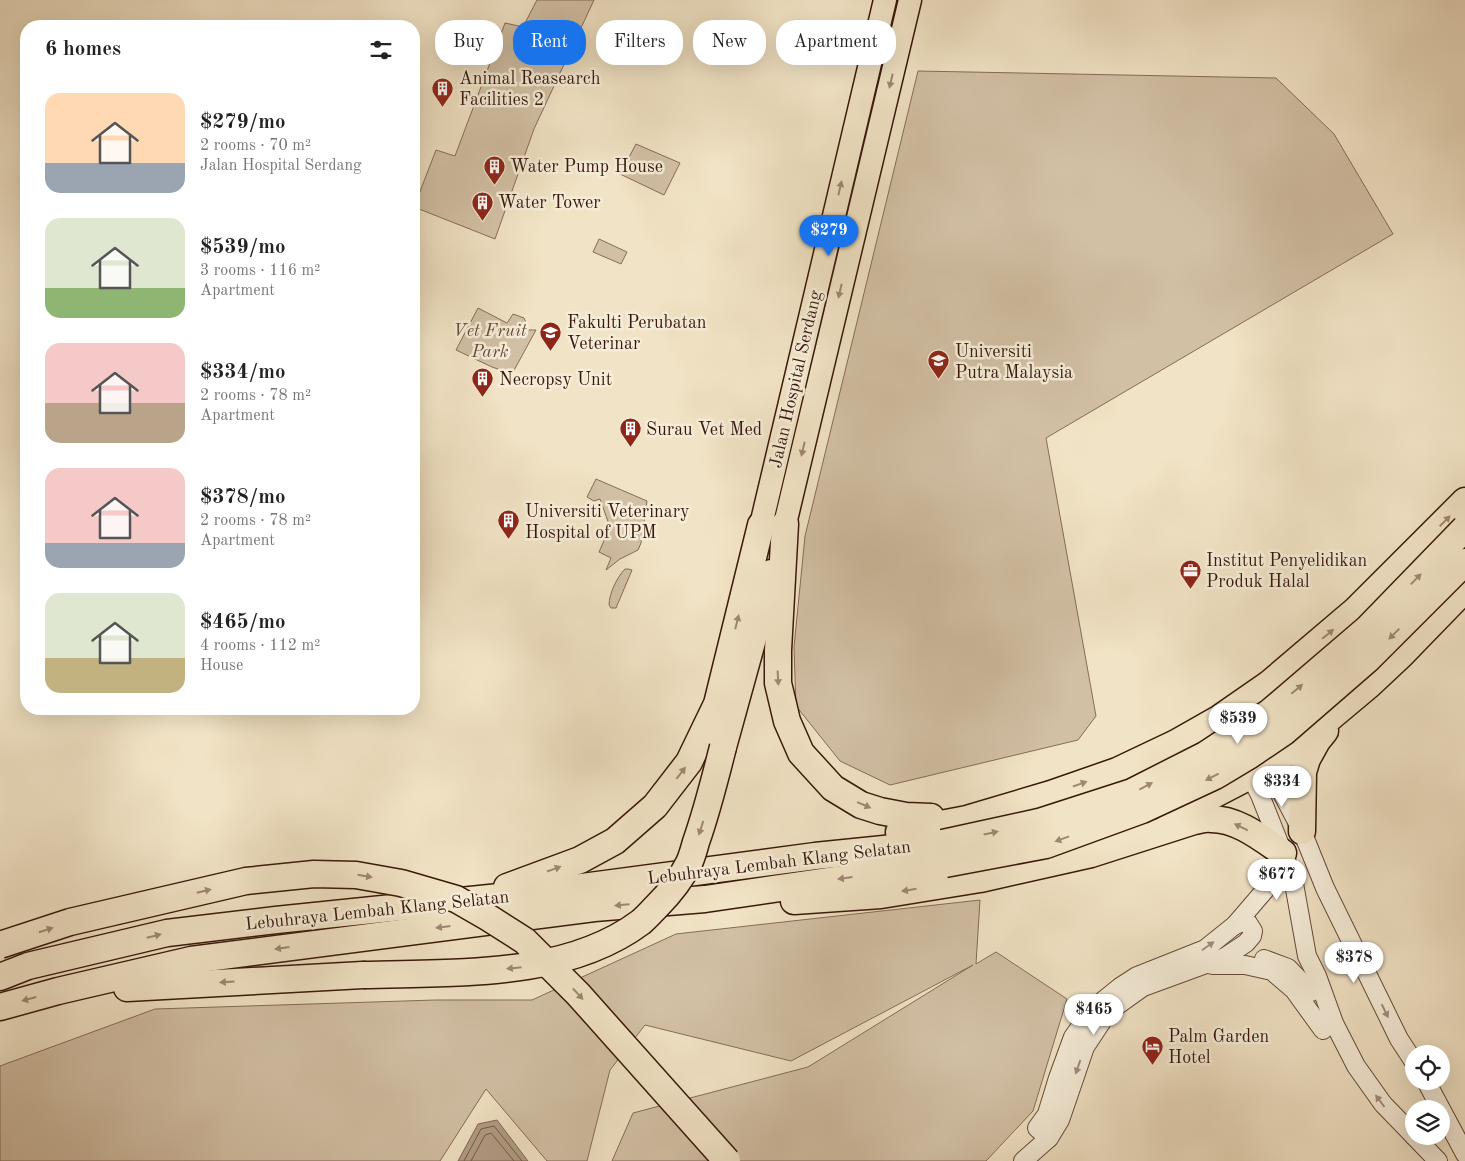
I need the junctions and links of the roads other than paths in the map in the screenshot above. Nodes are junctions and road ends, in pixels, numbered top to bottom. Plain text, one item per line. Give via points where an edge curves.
1 (910, 0) edge
2 (881, 5) edge
3 (1465, 501) edge
4 (773, 525) junction
5 (1465, 528) edge
6 (1465, 562) edge
7 (1465, 589) edge
8 (1340, 710) junction
9 (1228, 713) junction
10 (1259, 771) junction
11 (967, 819) junction
12 (1302, 831) junction
13 (944, 853) junction
14 (1283, 853) junction
15 (1091, 854) junction
16 (815, 856) junction
17 (476, 899) junction
18 (706, 899) junction
19 (1235, 925) junction
20 (0, 946) edge
21 (1225, 957) junction
22 (1204, 965) junction
23 (0, 977) edge
24 (1140, 982) junction
25 (58, 991) junction
26 (0, 1007) edge
27 (1328, 1026) junction
28 (1405, 1048) edge
29 (1431, 1090) edge
30 (1405, 1127) edge
31 (1423, 1145) edge
32 (1465, 1154) edge
33 (728, 1161) edge
34 (1023, 1161) edge
35 (1438, 1161) edge

1 -> 4 main road, Jalan Hospital Serdang
4 -> 2 main road, Jalan Hospital Serdang
9 -> 3 highway via 1270,684 1356,610
4 -> 11 highway via 778,683 786,720 801,753 833,788 861,805 906,816
17 -> 4 highway via 580,860 616,841 655,806 689,762 717,704
4 -> 25 highway, bridge via 703,825 689,863 671,892 642,921 590,950 528,966
13 -> 5 highway, Lebuhraya Lembah Klang Selatan, bridge via 1132,792 1205,755 1270,712 1367,629
6 -> 13 highway, Lebuhraya Lembah Klang Selatan, bridge via 1367,660 1284,732 1215,776 1142,810 1046,845
7 - 8 highway
8 - 10 highway
8 - 12 highway via 1317,741 1303,772
9 - 10 street
11 -> 9 highway via 1117,771 1176,743
10 - 12 street
10 - 14 street
10 - 15 highway via 1190,808
11 - 16 highway via 857,840
12 -> 28 street via 1325,888
13 - 16 highway, Lebuhraya Lembah Klang Selatan
13 -> 18 highway, Lebuhraya Lembah Klang Selatan via 828,880
14 -> 15 highway via 1231,822 1210,819 1194,820
14 - 19 street via 1265,890
14 - 27 street via 1293,878 1307,956 1317,976
15 -> 18 highway via 980,879 881,895 768,903
16 - 17 highway, Lebuhraya Lembah Klang Selatan
23 -> 17 highway, Lebuhraya Lembah Klang Selatan via 28,966 167,933
18 -> 25 highway, Lebuhraya Lembah Klang Selatan via 594,908 191,960
19 - 21 street via 1248,923 1252,936
24 -> 19 street via 1206,949
20 -> 33 highway, bridge via 70,922 246,881 314,874 356,875 456,899 525,941 578,994
21 - 22 street
21 - 27 street via 1265,959 1288,968 1308,989
22 - 24 street
22 - 27 street via 1245,965 1272,971
24 - 34 street via 1108,1012 1085,1047 1060,1120 1043,1133
25 -> 26 highway, Lebuhraya Lembah Klang Selatan
30 -> 27 street via 1382,1104
29 - 32 street
31 - 35 street

